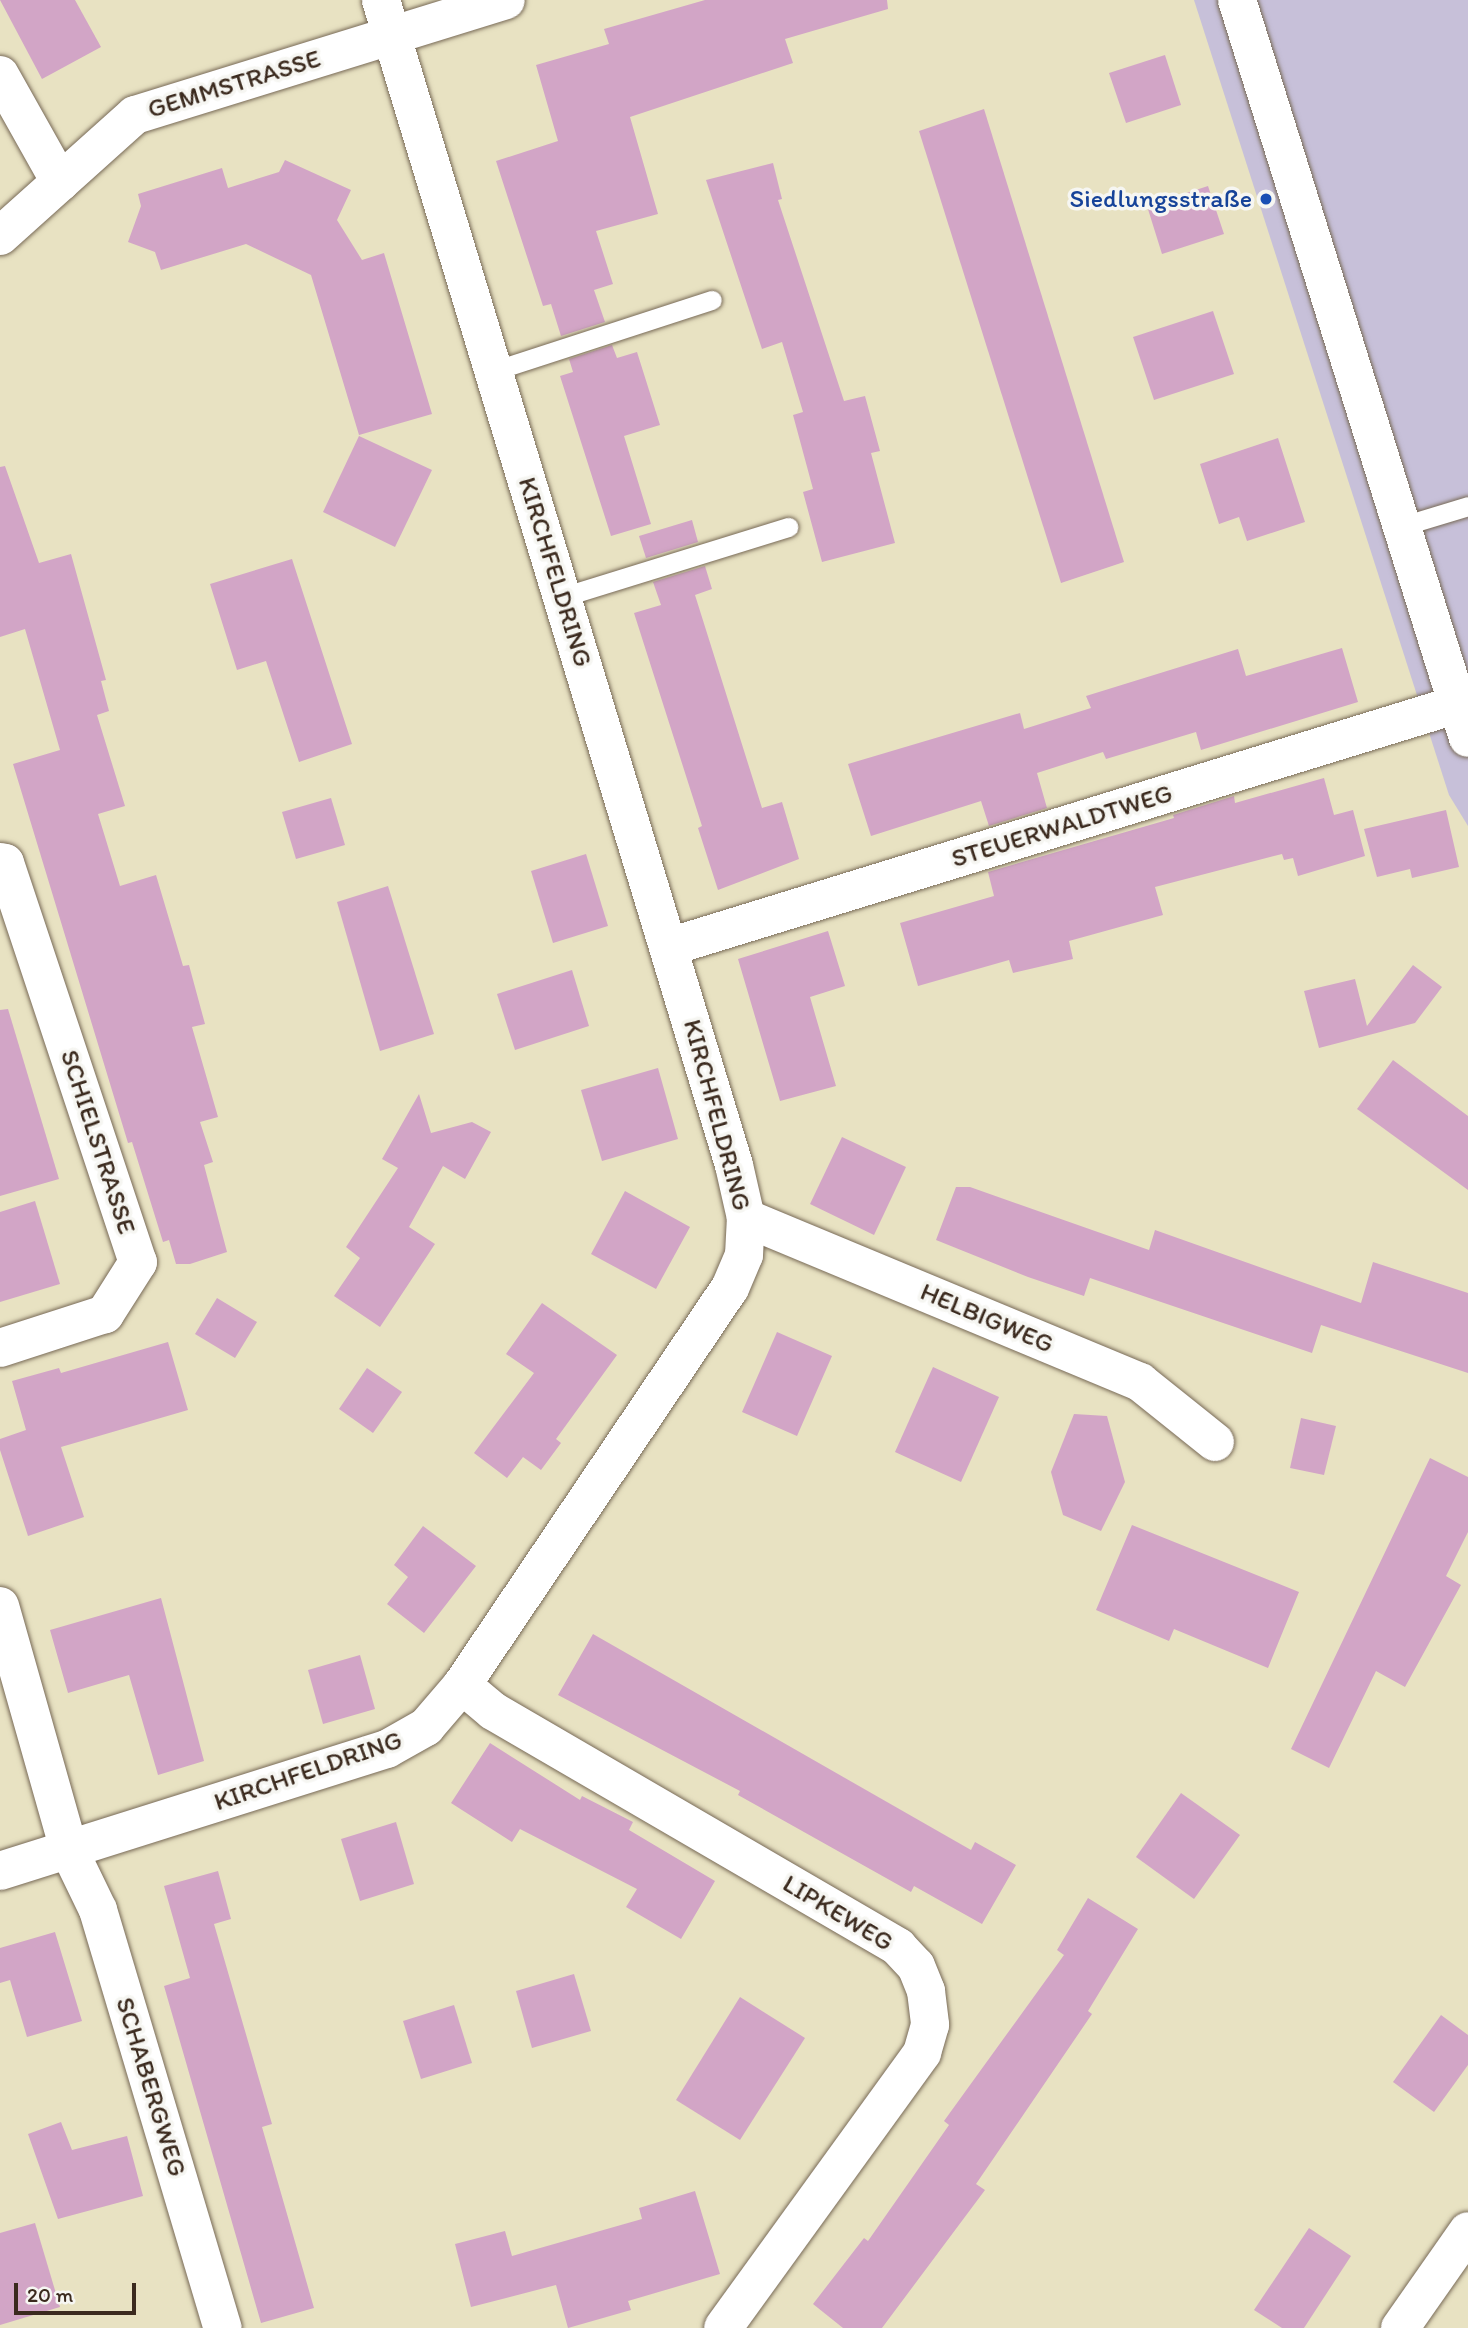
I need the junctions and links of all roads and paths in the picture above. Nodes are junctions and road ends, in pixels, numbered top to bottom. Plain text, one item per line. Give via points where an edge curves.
1 (506, 0) edge
2 (1237, 0) edge
3 (386, 18) edge
4 (0, 75) edge
5 (60, 182) junction
6 (0, 236) edge
7 (712, 300) dead end
8 (494, 371) junction
9 (1468, 506) edge
10 (788, 527) dead end
11 (1399, 527) junction
12 (562, 597) junction
13 (1462, 722) edge
14 (0, 862) edge
15 (669, 947) junction
16 (746, 1217) junction
17 (0, 1348) edge
18 (1215, 1442) dead end
19 (0, 1606) edge
20 (462, 1685) junction
21 (69, 1850) junction
22 (0, 1871) edge
23 (1468, 2231) edge
24 (212, 2325) edge
25 (723, 2328) edge
26 (1400, 2328) edge

1 - 3 street, GEMMSTRASSE
2 - 11 street
3 - 5 street, GEMMSTRASSE via 135,115
3 - 8 street, KIRCHFELDRING
4 - 5 street
5 - 6 street, GEMMSTRASSE
7 - 8 lane
8 - 12 street, KIRCHFELDRING
9 - 11 lane
10 - 12 lane
11 - 13 street
12 - 15 street, KIRCHFELDRING
13 - 15 street, STEUERWALDTWEG
14 - 17 street, SCHIELSTRASSE via 5,863 138,1262 105,1314
15 - 16 street, KIRCHFELDRING
16 - 18 street, HELBIGWEG via 1140,1382
16 - 20 street, KIRCHFELDRING via 744,1255 730,1288
19 - 21 street
20 - 21 street, KIRCHFELDRING via 426,1727 387,1749
20 - 25 street, LIPKEWEG via 493,1711 898,1947 916,1966 926,1991 930,2025 922,2053
21 - 22 street, KIRCHFELDRING
21 - 24 street, SCHABERGWEG via 98,1910
23 - 26 street

